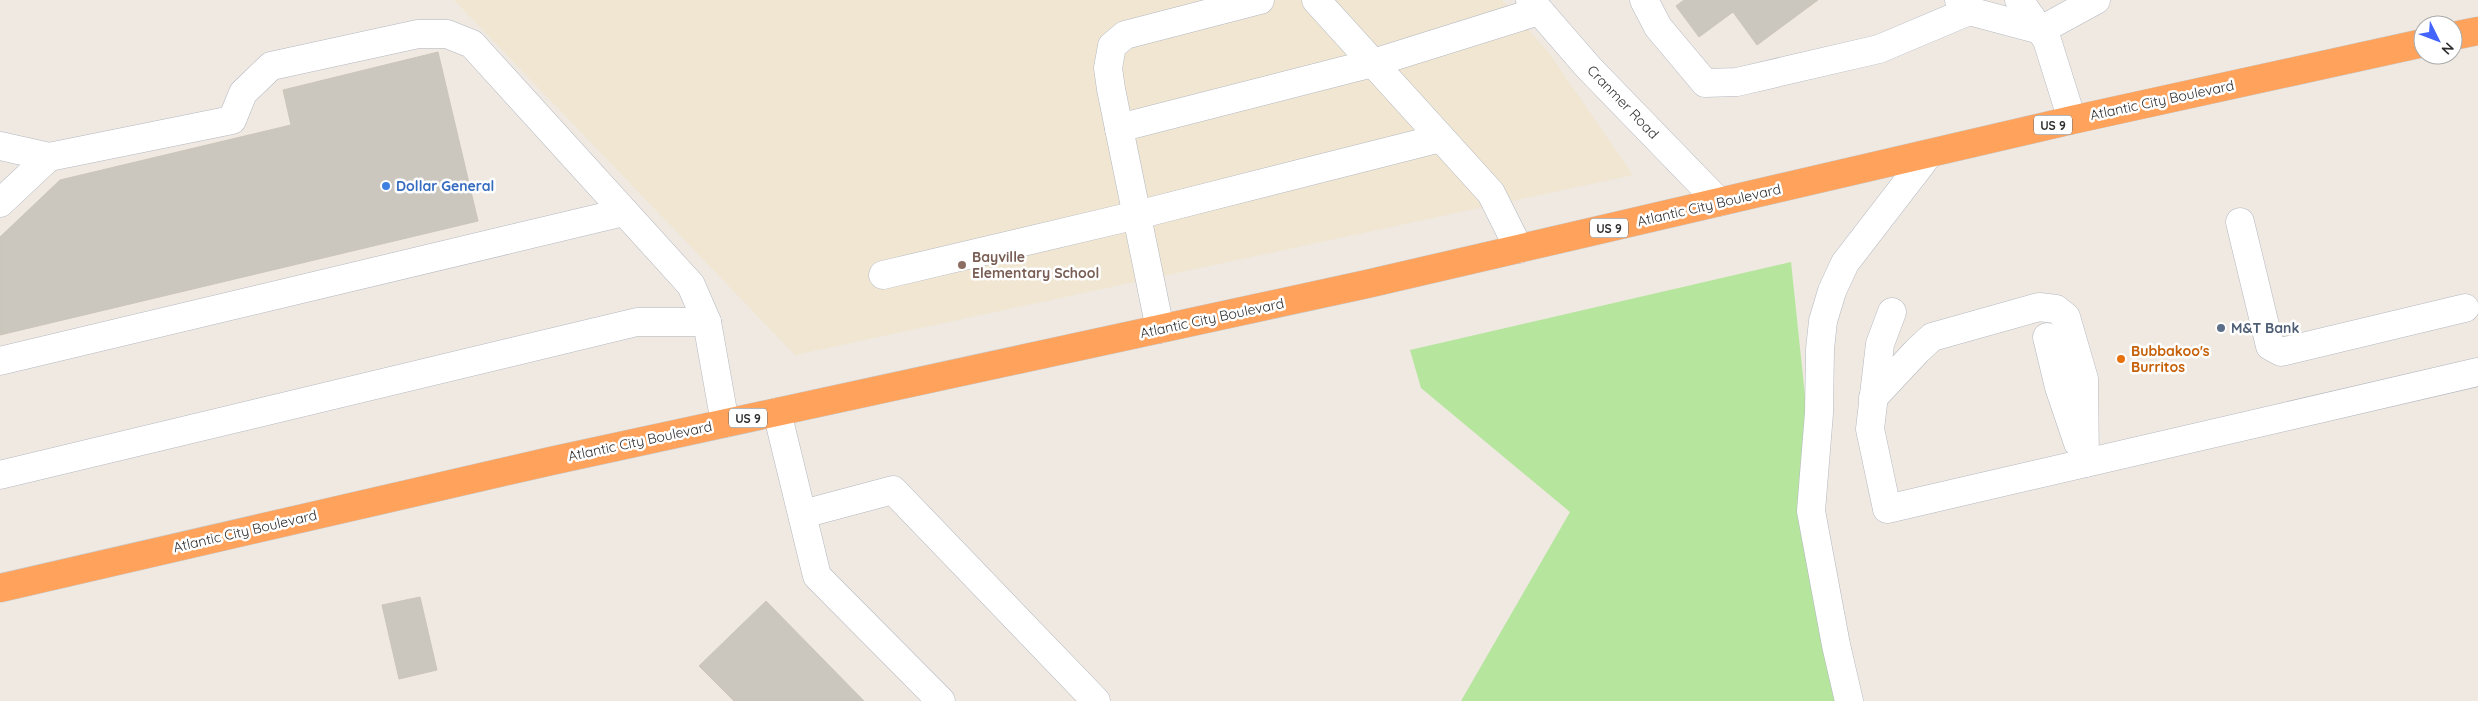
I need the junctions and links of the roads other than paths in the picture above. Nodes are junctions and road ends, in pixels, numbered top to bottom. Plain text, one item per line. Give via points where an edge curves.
1 (1260, 0) edge
2 (1316, 0) edge
3 (1644, 0) edge
4 (2019, 0) edge
5 (2096, 0) edge
6 (1535, 5) edge
7 (1964, 6) edge
8 (2041, 30) junction
9 (2478, 31) edge
10 (2463, 34) edge
11 (2413, 45) edge
12 (1373, 63) junction
13 (2072, 120) junction
14 (1119, 128) junction
15 (1441, 138) junction
16 (0, 146) edge
17 (1929, 154) junction
18 (49, 157) junction
19 (1719, 202) junction
20 (0, 203) edge
21 (624, 212) junction
22 (1137, 216) junction
23 (2240, 222) dead end
24 (1519, 249) junction
25 (883, 275) dead end
26 (2465, 308) dead end
27 (1892, 312) dead end
28 (707, 322) junction
29 (1160, 329) junction
30 (2047, 337) dead end
31 (0, 361) edge
32 (2478, 372) edge
33 (1873, 398) junction
34 (777, 412) junction
35 (726, 423) junction
36 (2085, 464) junction
37 (0, 475) edge
38 (803, 514) junction
39 (0, 588) edge
40 (941, 701) edge
41 (1096, 701) edge
42 (1849, 701) edge

1 - 14 street via 1125,35 1112,46 1108,68
2 - 12 street
3 - 7 street via 1658,27 1705,83 1737,82 1879,50
4 - 8 street
5 - 8 street
6 - 12 street
6 - 19 street, Cranmer Road via 1589,68
7 - 8 street
8 - 13 street
9 - 10 highway
11 - 13 highway, Atlantic City Boulevard / US 9
12 - 14 street
12 - 15 street
13 - 17 highway, Atlantic City Boulevard / US 9
14 - 22 street
15 - 22 street
15 - 24 street via 1491,194
16 - 18 street
17 - 19 highway, Atlantic City Boulevard / US 9
17 - 42 street via 1845,263 1823,321 1811,511
18 - 20 street
18 - 21 street via 232,120 242,93 272,66 418,34 447,34 472,44
19 - 24 highway, Atlantic City Boulevard / US 9
21 - 28 street via 691,285
21 - 31 street
22 - 25 street
22 - 29 street
23 - 26 street via 2270,346 2281,352
24 - 29 highway, Atlantic City Boulevard / US 9
27 - 33 street via 1880,344
28 - 35 street
28 - 37 street via 637,322
29 - 34 highway, Atlantic City Boulevard / US 9
30 - 36 street via 2059,388
32 - 36 street
33 - 36 street via 1870,429 1887,509
33 - 36 street via 1932,337 2039,307 2056,310 2066,317 2084,379
34 - 35 highway, Atlantic City Boulevard / US 9
34 - 38 street
35 - 39 highway, Atlantic City Boulevard / US 9
38 - 40 street via 817,576
38 - 41 street via 894,490

